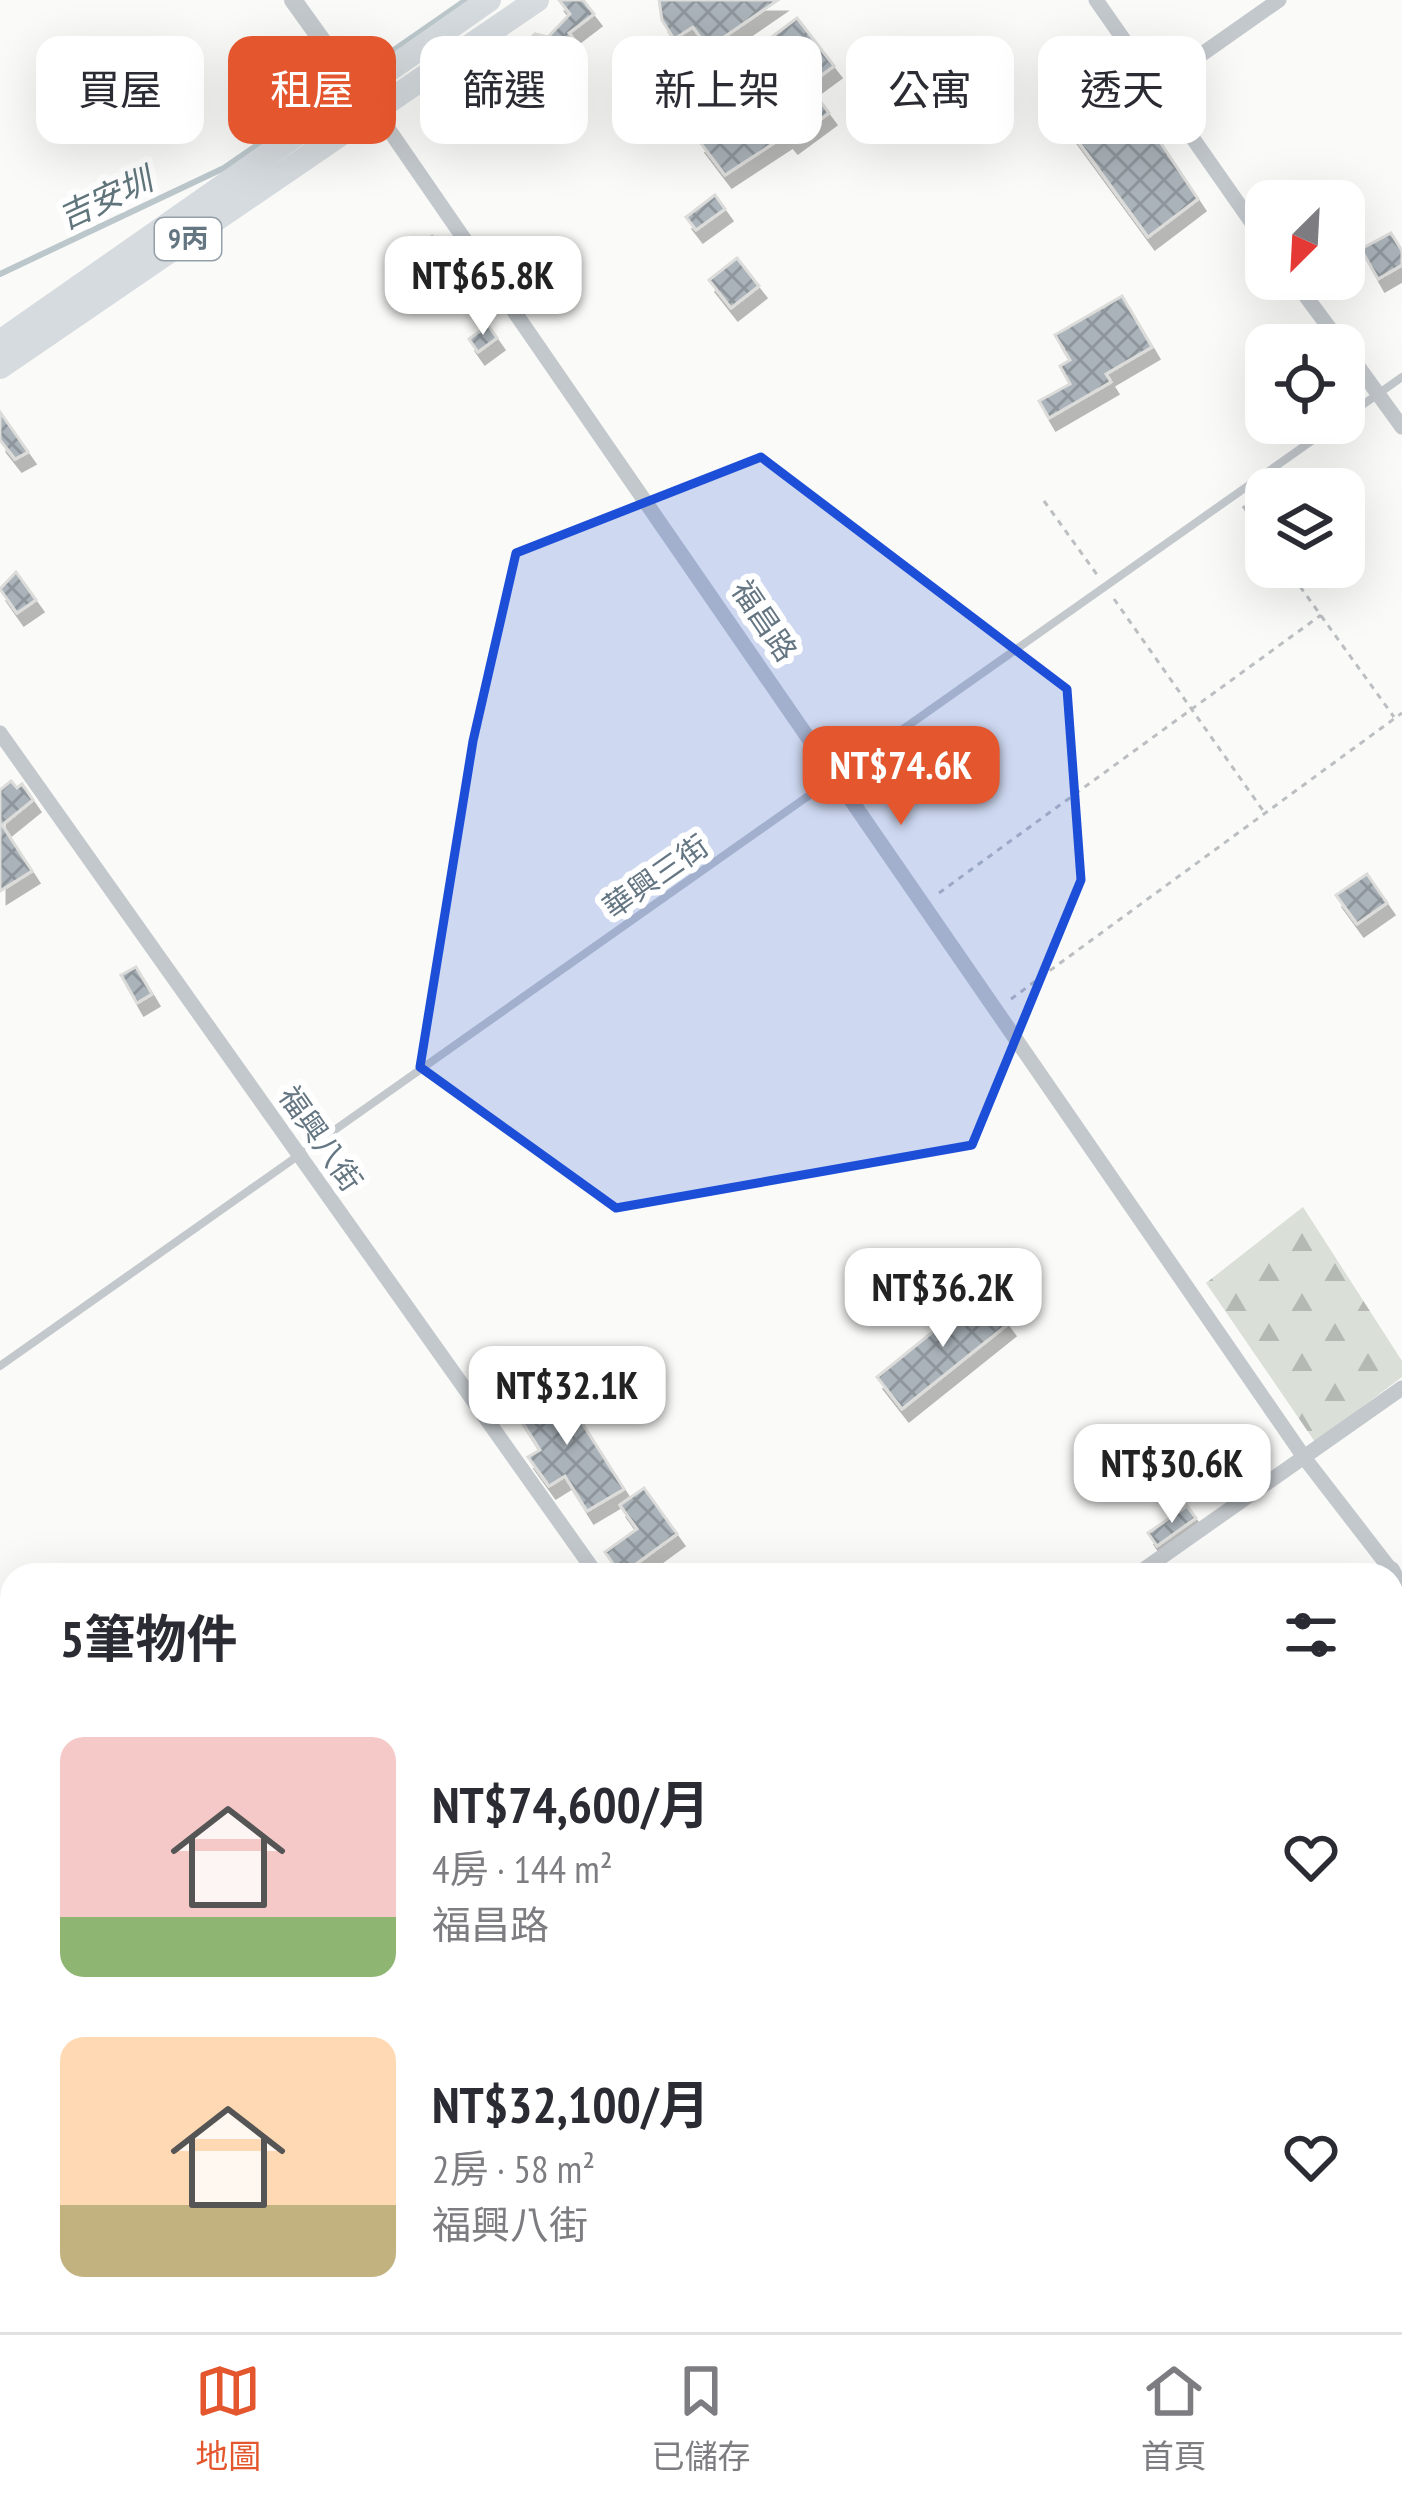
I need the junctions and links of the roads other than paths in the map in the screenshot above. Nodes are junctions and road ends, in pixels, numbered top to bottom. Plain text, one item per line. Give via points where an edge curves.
1 (292, 0) edge
2 (489, 0) edge
3 (537, 0) edge
4 (1096, 0) edge
5 (1279, 0) edge
6 (318, 36) edge
7 (1122, 36) edge
8 (1206, 51) edge
9 (396, 65) edge
10 (396, 97) edge
11 (396, 140) edge
12 (284, 144) edge
13 (328, 144) edge
14 (1198, 144) edge
15 (1245, 212) edge
16 (0, 342) edge
17 (0, 367) edge
18 (1365, 375) edge
19 (1402, 377) edge
20 (1379, 393) junction
21 (1365, 403) edge
22 (1402, 427) edge
23 (1308, 444) edge
24 (0, 733) edge
25 (837, 781) junction
26 (298, 1155) junction
27 (0, 1366) edge
28 (1402, 1388) edge
29 (1306, 1460) junction
30 (588, 1563) edge
31 (1154, 1563) edge
32 (1379, 1563) edge

1 - 6 street, 福昌路
2 - 9 main road, 9丙
3 - 10 main road, 9丙
4 - 7 street
5 - 8 street
11 - 25 street, 福昌路
12 - 16 main road, 9丙
13 - 17 main road, 9丙
14 - 15 street
18 - 20 street
19 - 20 lane, 華興三街
20 - 21 lane, 華興三街
20 - 22 street
23 - 25 lane, 華興三街
24 - 26 street, 福興八街
25 - 26 lane, 華興三街
25 - 29 street, 福昌路
26 - 27 lane, 華興三街
26 - 30 street, 福興八街
28 - 29 street
29 - 31 street
29 - 32 street, 福昌路

